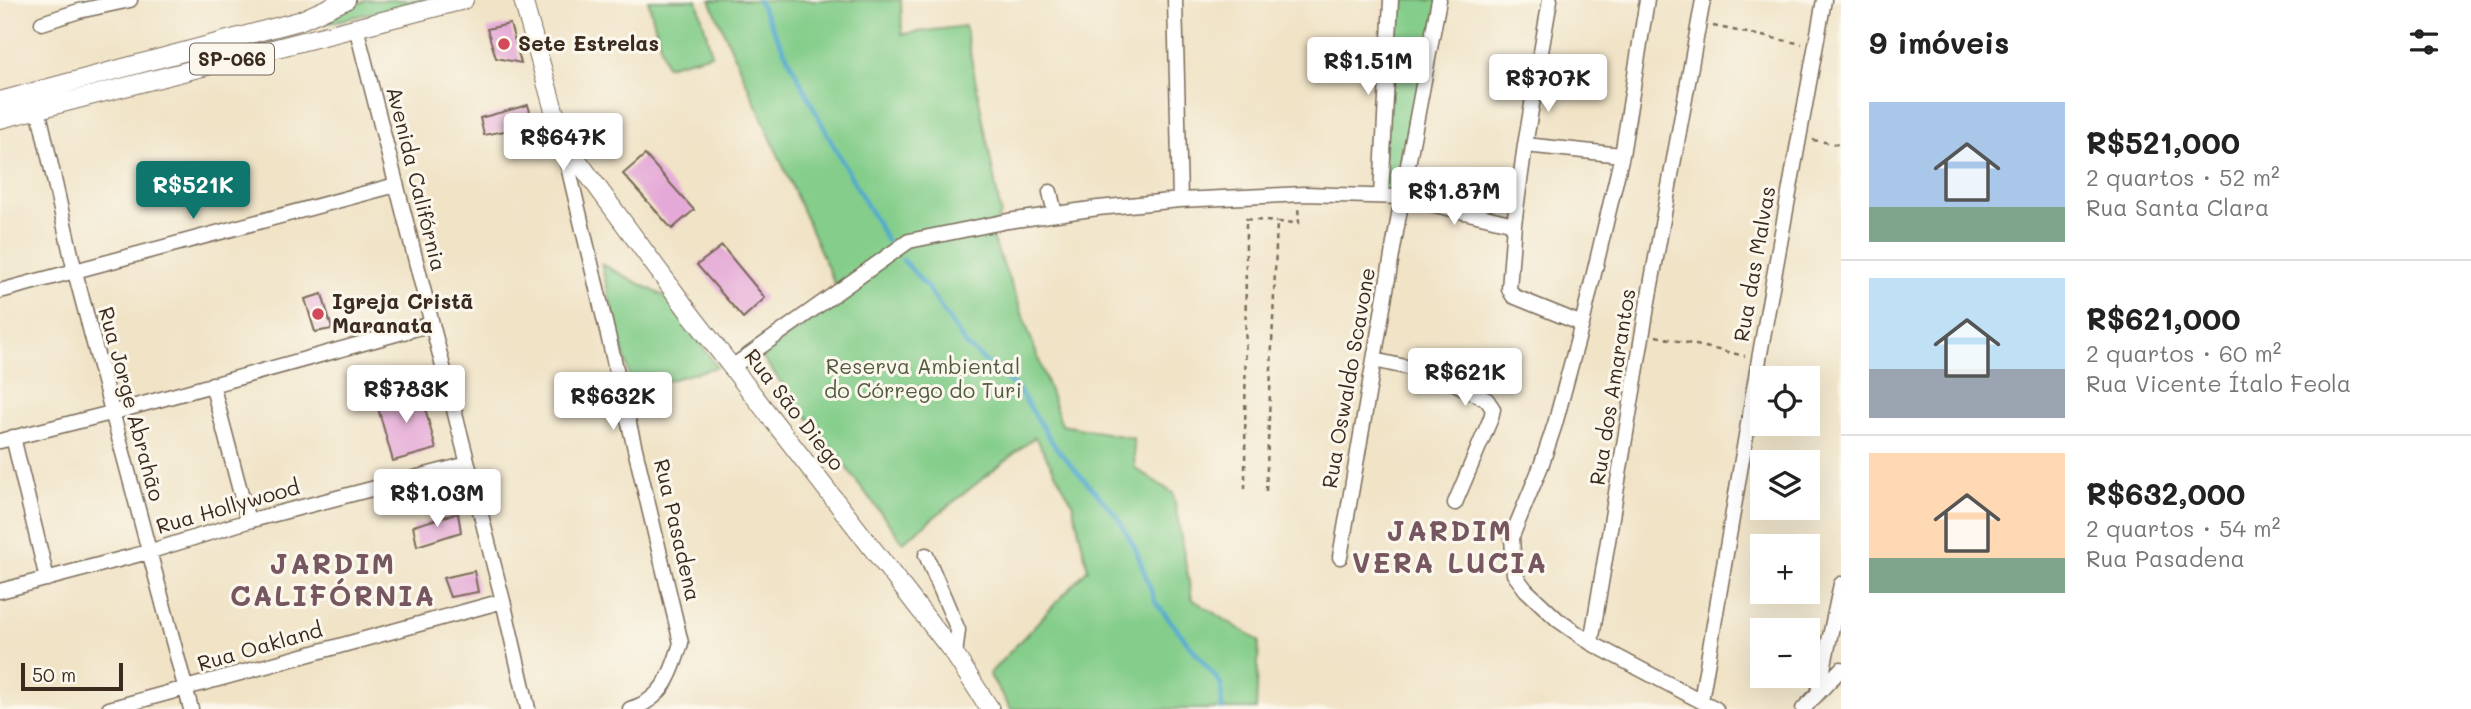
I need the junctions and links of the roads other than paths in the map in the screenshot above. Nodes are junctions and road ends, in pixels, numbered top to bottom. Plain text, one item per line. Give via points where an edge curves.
1 (130, 0) edge
2 (346, 0) edge
3 (464, 0) edge
4 (523, 0) edge
5 (1175, 0) edge
6 (1391, 0) edge
7 (1439, 0) edge
8 (1550, 0) edge
9 (1647, 0) edge
10 (1703, 0) edge
11 (1824, 0) edge
12 (77, 6) edge
13 (42, 23) dead end
14 (356, 27) junction
15 (0, 101) edge
16 (38, 108) junction
17 (0, 119) edge
18 (562, 139) junction
19 (1525, 145) junction
20 (1622, 155) junction
21 (595, 184) junction
22 (396, 185) junction
23 (574, 191) junction
24 (1050, 192) dead end
25 (1381, 196) junction
26 (1402, 197) junction
27 (1180, 200) junction
28 (1055, 214) junction
29 (1514, 224) junction
30 (75, 272) junction
31 (0, 291) edge
32 (432, 324) junction
33 (1581, 324) junction
34 (1374, 360) junction
35 (732, 368) junction
36 (212, 384) junction
37 (111, 413) junction
38 (6, 439) edge
39 (468, 464) junction
40 (1455, 503) dead end
41 (248, 521) junction
42 (148, 552) junction
43 (926, 555) dead end
44 (1340, 557) dead end
45 (47, 579) junction
46 (1841, 584) edge
47 (0, 591) edge
48 (503, 601) junction
49 (1833, 627) junction
50 (1591, 643) junction
51 (1841, 649) edge
52 (955, 655) junction
53 (1841, 669) edge
54 (187, 689) junction
55 (1818, 693) junction
56 (1701, 701) junction
57 (109, 709) edge
58 (191, 709) edge
59 (528, 709) edge
60 (630, 709) edge
61 (990, 709) edge
62 (1716, 709) edge
63 (1803, 709) edge

1 - 12 street
2 - 15 main road, SP-066 via 299,21
3 - 14 main road, SP-066
4 - 18 main road, Rua Pasadena
5 - 27 street
6 - 25 street
7 - 26 street, Rua Oswaldo Scavone
8 - 19 street
9 - 20 street
10 - 50 street, Rua dos Amarantos
11 - 56 street, Rua das Malvas
12 - 13 street
14 - 16 main road, SP-066
14 - 22 street, Avenida Califórnia
16 - 17 main road, SP-066
16 - 30 street, Rua Jorge Abrahão
18 - 21 main road, Rua São Diego
18 - 23 street, Rua Pasadena
19 - 20 street
19 - 29 street
20 - 33 street
21 - 23 street
21 - 35 main road, Rua São Diego
22 - 30 street
22 - 32 street, Avenida Califórnia
23 - 60 street, Rua Pasadena via 681,643 671,674 658,693
24 - 28 street
25 - 26 street
25 - 27 street
26 - 29 street
26 - 34 street, Rua Oswaldo Scavone
27 - 28 street
28 - 35 street via 909,241
29 - 33 street via 1508,277 1513,296
30 - 31 street
30 - 37 street, Rua Jorge Abrahão
32 - 36 street
32 - 39 street, Avenida Califórnia
33 - 50 street via 1555,424 1512,536 1511,557 1514,574 1526,590
34 - 40 street via 1437,374 1488,400 1491,418
34 - 44 street, Rua Oswaldo Scavone
35 - 52 main road, Rua São Diego
36 - 37 street
36 - 41 street
37 - 38 street
37 - 42 street, Rua Jorge Abrahão
38 - 45 street
39 - 41 street, Rua Hollywood
39 - 48 street, Avenida Califórnia
41 - 42 street, Rua Hollywood
42 - 45 street, Rua Hollywood
42 - 54 street, Rua Jorge Abrahão
43 - 52 street via 958,630
45 - 47 street, Rua Hollywood
46 - 49 street
48 - 54 street, Rua Oakland
48 - 59 street, Avenida Califórnia
49 - 51 street
49 - 55 street
50 - 56 street
52 - 61 main road, Rua São Diego
53 - 55 street
54 - 57 street, Rua Oakland
54 - 58 street, Rua Jorge Abrahão
55 - 63 street
56 - 62 street

